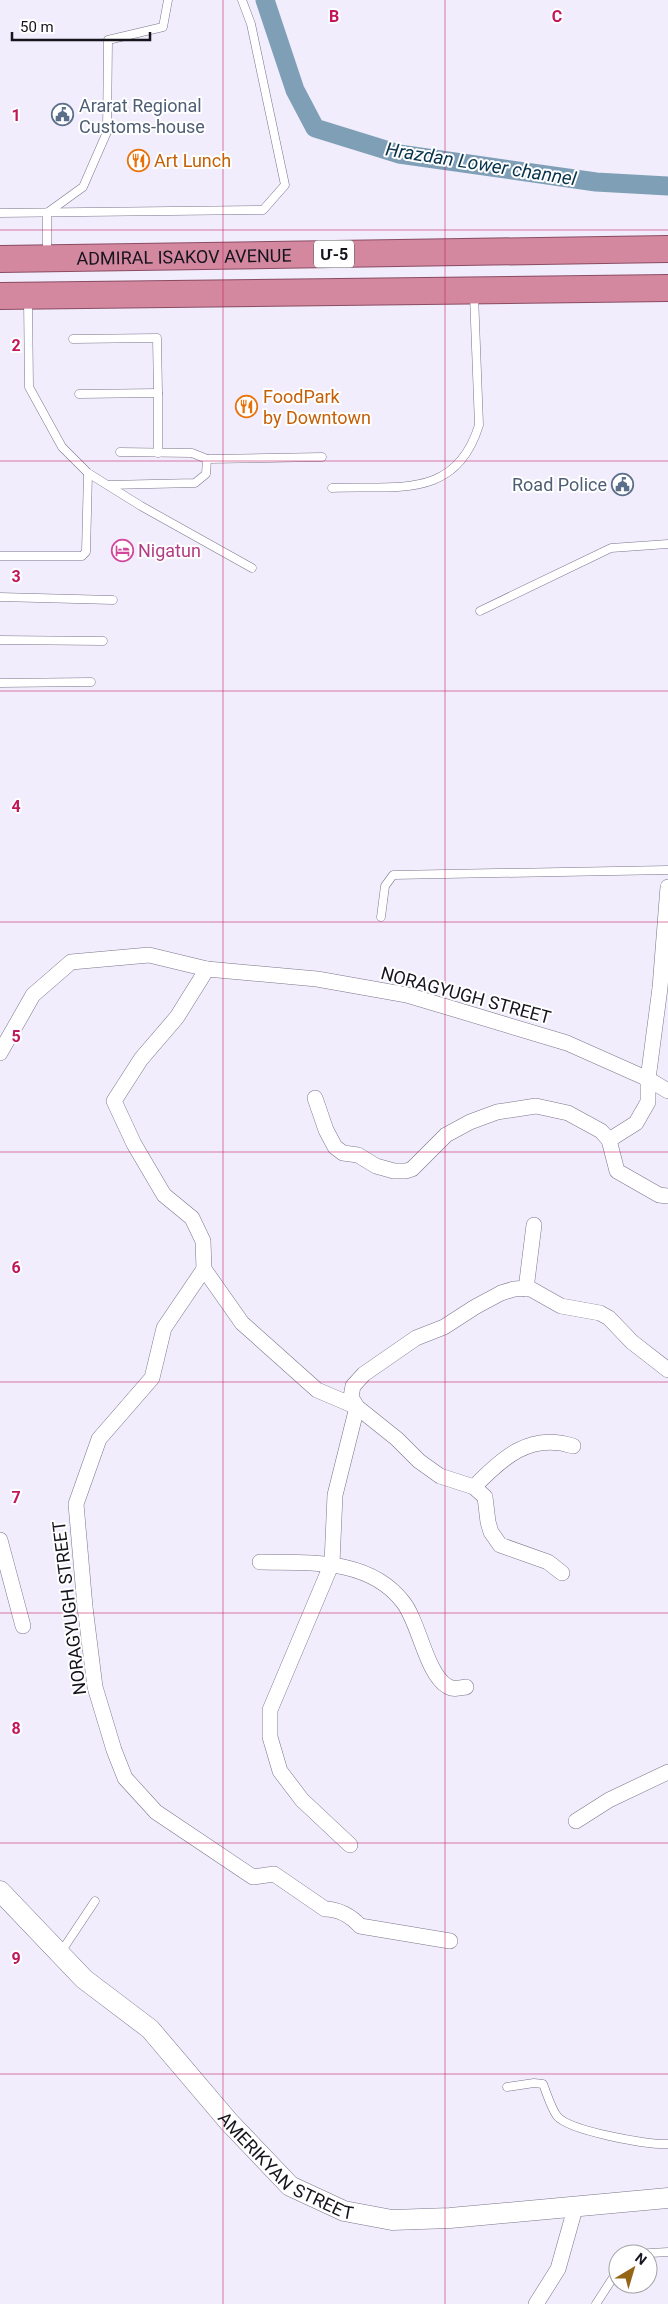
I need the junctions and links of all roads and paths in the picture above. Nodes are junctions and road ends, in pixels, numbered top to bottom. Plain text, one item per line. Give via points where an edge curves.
1 (168, 0) edge
2 (242, 0) edge
3 (0, 213) edge
4 (47, 213) junction
5 (668, 249) edge
6 (47, 258) junction
7 (0, 259) edge
8 (668, 288) edge
9 (474, 290) junction
10 (0, 296) edge
11 (28, 296) junction
12 (73, 339) dead end
13 (158, 393) junction
14 (79, 394) dead end
15 (120, 452) dead end
16 (158, 453) junction
17 (322, 457) dead end
18 (207, 459) junction
19 (88, 472) junction
20 (108, 485) junction
21 (332, 488) dead end
22 (668, 544) edge
23 (0, 556) edge
24 (252, 568) dead end
25 (0, 597) edge
26 (113, 600) dead end
27 (480, 611) dead end
28 (0, 640) edge
29 (103, 641) dead end
30 (91, 682) dead end
31 (0, 683) edge
32 (668, 870) edge
33 (668, 887) edge
34 (381, 917) dead end
35 (207, 969) junction
36 (0, 1053) edge
37 (648, 1079) junction
38 (668, 1091) edge
39 (315, 1098) dead end
40 (609, 1140) junction
41 (668, 1196) edge
42 (534, 1225) dead end
43 (204, 1269) junction
44 (526, 1288) junction
45 (668, 1370) edge
46 (357, 1407) junction
47 (573, 1446) dead end
48 (474, 1487) junction
49 (0, 1540) edge
50 (260, 1562) dead end
51 (332, 1563) junction
52 (562, 1573) dead end
53 (23, 1626) dead end
54 (466, 1686) dead end
55 (668, 1772) edge
56 (576, 1821) dead end
57 (350, 1845) dead end
58 (0, 1891) edge
59 (95, 1901) dead end
60 (450, 1941) dead end
61 (60, 1954) junction
62 (507, 2087) dead end
63 (668, 2144) edge
64 (668, 2198) edge
65 (576, 2205) junction
66 (608, 2285) edge
67 (536, 2304) edge
68 (596, 2304) edge

1 - 4 lane via 163,27 108,40 107,132 84,187
2 - 4 lane via 251,24 285,185 263,210
3 - 4 lane
4 - 6 lane
5 - 6 highway, ADMIRAL ISAKOV AVENUE / Մ-5
6 - 7 highway, ADMIRAL ISAKOV AVENUE / Մ-5
8 - 9 highway, ADMIRAL ISAKOV AVENUE / Մ-5
9 - 11 highway, ADMIRAL ISAKOV AVENUE / Մ-5
9 - 21 lane via 479,425 462,461 428,483
10 - 11 highway, ADMIRAL ISAKOV AVENUE / Մ-5
11 - 19 lane via 29,387 62,447
12 - 13 lane via 157,338
13 - 14 lane
13 - 16 lane
15 - 16 lane
16 - 18 lane via 192,453
17 - 18 lane
18 - 20 lane via 206,474 195,482
19 - 20 lane
19 - 23 lane via 86,552 82,556
20 - 24 lane
22 - 27 lane via 611,548
25 - 26 lane
28 - 29 lane
30 - 31 lane
32 - 34 lane via 393,875 385,886
33 - 37 street via 660,988
35 - 36 street, NORAGYUGH STREET via 148,955 71,962 33,995
35 - 37 street, NORAGYUGH STREET via 317,979 406,996 567,1043
35 - 43 street via 177,1017 141,1059 114,1101 134,1144 164,1195 192,1218 203,1241
37 - 38 street, NORAGYUGH STREET
37 - 40 street via 648,1102 636,1123
39 - 40 street via 334,1147 343,1153 362,1156 376,1166 400,1172 412,1169 446,1135 470,1122 497,1112 536,1106 568,1113 601,1131
40 - 41 street via 617,1171 659,1195
42 - 44 street
43 - 46 street via 242,1323 317,1390
43 - 60 street, NORAGYUGH STREET via 164,1328 152,1378 99,1439 76,1504 94,1687 114,1750 125,1778 156,1812 252,1877 274,1874 325,1909 353,1918 360,1926
44 - 45 street via 536,1290 561,1306 600,1313 609,1318 632,1342
44 - 46 street via 501,1293 475,1306 375,1365 353,1386 351,1397
46 - 48 street via 397,1439 418,1461 440,1476
46 - 51 street via 335,1495
47 - 48 street via 559,1441 528,1445 496,1464
48 - 52 street via 485,1497 488,1522 500,1545 548,1562
49 - 53 street
50 - 51 street
51 - 54 street via 365,1573 387,1585 404,1602 436,1673 448,1687
51 - 57 street via 270,1710 270,1737 280,1771 302,1800
55 - 56 street via 609,1800
58 - 61 street, AMERIKYAN STREET
59 - 61 lane
61 - 65 street, AMERIKYAN STREET via 84,1979 150,2029 229,2122 290,2186 344,2211 392,2220 450,2218
62 - 63 lane via 543,2084 558,2116 565,2122 602,2134
64 - 65 street, AMERIKYAN STREET
65 - 67 street via 558,2269
66 - 68 lane

